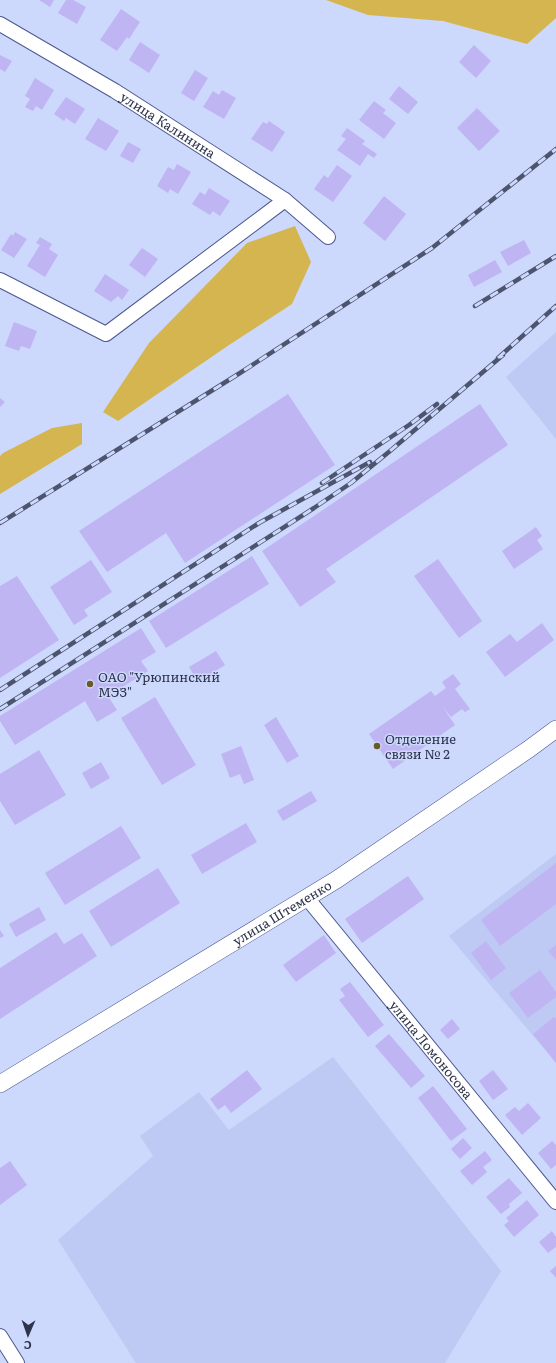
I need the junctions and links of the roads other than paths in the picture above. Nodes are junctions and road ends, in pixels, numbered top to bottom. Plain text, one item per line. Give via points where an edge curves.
1 (0, 24) edge
2 (285, 200) junction
3 (328, 237) dead end
4 (0, 280) edge
5 (556, 729) edge
6 (307, 898) junction
7 (0, 1084) edge
8 (556, 1202) edge
9 (0, 1336) edge
10 (17, 1363) edge

1 - 2 street, улица Калинина via 115,91
2 - 3 street, улица Калинина
2 - 4 street via 106,334
5 - 6 main road, улица Штеменко via 420,824
6 - 7 main road, улица Штеменко
6 - 8 street, улица Ломоносова
9 - 10 street

